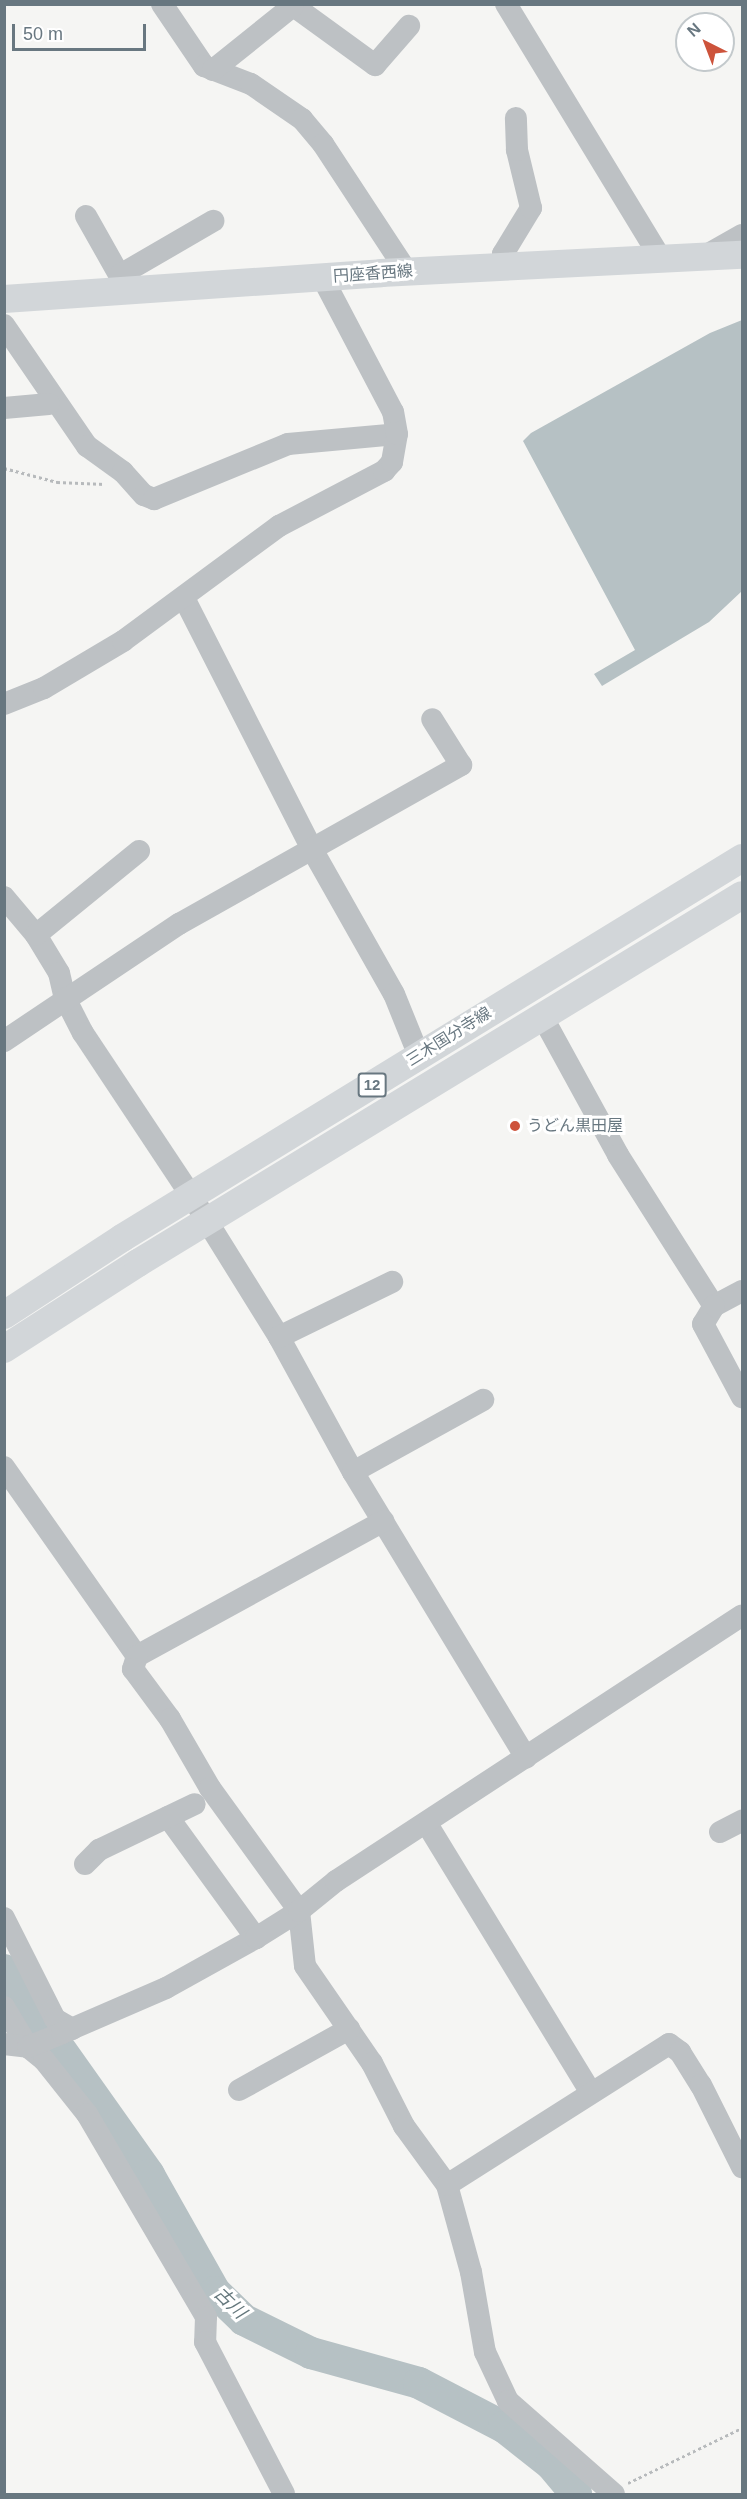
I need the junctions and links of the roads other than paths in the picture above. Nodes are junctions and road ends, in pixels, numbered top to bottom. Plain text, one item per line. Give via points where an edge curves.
1 (162, 4) edge
2 (506, 4) edge
3 (292, 5) edge
4 (409, 26) dead end
5 (213, 70) junction
6 (516, 118) dead end
7 (86, 216) dead end
8 (213, 221) dead end
9 (742, 235) edge
10 (742, 255) edge
11 (659, 256) junction
12 (703, 257) junction
13 (503, 266) junction
14 (407, 272) junction
15 (322, 277) junction
16 (124, 283) junction
17 (4, 299) edge
18 (4, 325) edge
19 (49, 404) dead end
20 (4, 408) edge
21 (397, 434) junction
22 (184, 598) junction
23 (4, 704) edge
24 (432, 719) dead end
25 (139, 851) dead end
26 (313, 851) junction
27 (742, 858) edge
28 (742, 895) edge
29 (4, 897) edge
30 (36, 936) junction
31 (65, 998) junction
32 (542, 1016) junction
33 (4, 1041) edge
34 (419, 1056) junction
35 (192, 1197) junction
36 (207, 1221) junction
37 (392, 1282) dead end
38 (742, 1291) edge
39 (714, 1306) junction
40 (4, 1316) edge
41 (279, 1337) junction
42 (4, 1349) edge
43 (742, 1397) edge
44 (483, 1400) dead end
45 (4, 1467) edge
46 (353, 1472) junction
47 (384, 1521) junction
48 (742, 1615) edge
49 (137, 1656) junction
50 (526, 1758) junction
51 (195, 1804) dead end
52 (168, 1817) junction
53 (742, 1821) edge
54 (427, 1824) junction
55 (720, 1832) dead end
56 (85, 1864) dead end
57 (299, 1911) junction
58 (4, 1918) edge
59 (256, 1938) junction
60 (4, 2007) edge
61 (349, 2030) junction
62 (67, 2031) junction
63 (4, 2044) edge
64 (33, 2045) junction
65 (239, 2090) dead end
66 (590, 2091) junction
67 (742, 2167) edge
68 (447, 2185) junction
69 (612, 2493) edge
70 (284, 2494) edge

1 - 5 street via 189,47 204,66
2 - 11 street
3 - 4 street via 375,65
3 - 5 street
5 - 14 street via 251,84 302,119 323,144
6 - 13 street via 517,150 531,208 502,254
7 - 16 street
8 - 16 street
9 - 12 street
10 - 12 main road, 円座香西線
11 - 12 main road, 円座香西線
11 - 13 main road, 円座香西線
13 - 14 main road, 円座香西線
14 - 15 main road, 円座香西線
15 - 16 main road, 円座香西線
15 - 21 street via 393,412
16 - 17 main road, 円座香西線
18 - 21 street via 87,446 153,499 288,444
19 - 20 street
21 - 22 street via 392,462 384,471 279,526
22 - 23 street via 44,688
22 - 26 street
24 - 26 street via 461,765
25 - 30 street
26 - 31 street via 179,924
26 - 34 street via 394,994
27 - 34 main road, 三木国分寺線 / 12
28 - 32 main road, 三木国分寺線 / 12
29 - 30 street
30 - 31 street via 59,973
31 - 33 street
31 - 35 street via 83,1033
32 - 36 main road, 三木国分寺線 / 12
32 - 39 street via 618,1155
34 - 35 main road, 三木国分寺線 / 12
35 - 36 street
35 - 40 main road, 三木国分寺線 / 12
36 - 41 street
36 - 42 main road, 三木国分寺線 / 12
37 - 41 street
38 - 39 street
39 - 43 street via 704,1324
41 - 46 street
44 - 46 street
45 - 49 street
46 - 47 street
47 - 49 street
47 - 50 street
48 - 50 street
49 - 57 street via 133,1669 170,1719 210,1788
50 - 54 street
51 - 52 street
52 - 56 street via 99,1850
52 - 59 street
53 - 55 street
54 - 57 street via 336,1881
54 - 66 street
57 - 59 street
57 - 61 street via 305,1966
58 - 62 street via 55,2019
59 - 62 street via 166,1988
60 - 64 street
61 - 65 street
61 - 68 street via 372,2064 404,2126
62 - 64 street
63 - 64 street
64 - 70 street via 87,2114 206,2317 205,2342
66 - 67 street via 669,2044 680,2052 701,2085
66 - 68 street
68 - 69 street via 471,2272 485,2352 508,2401

